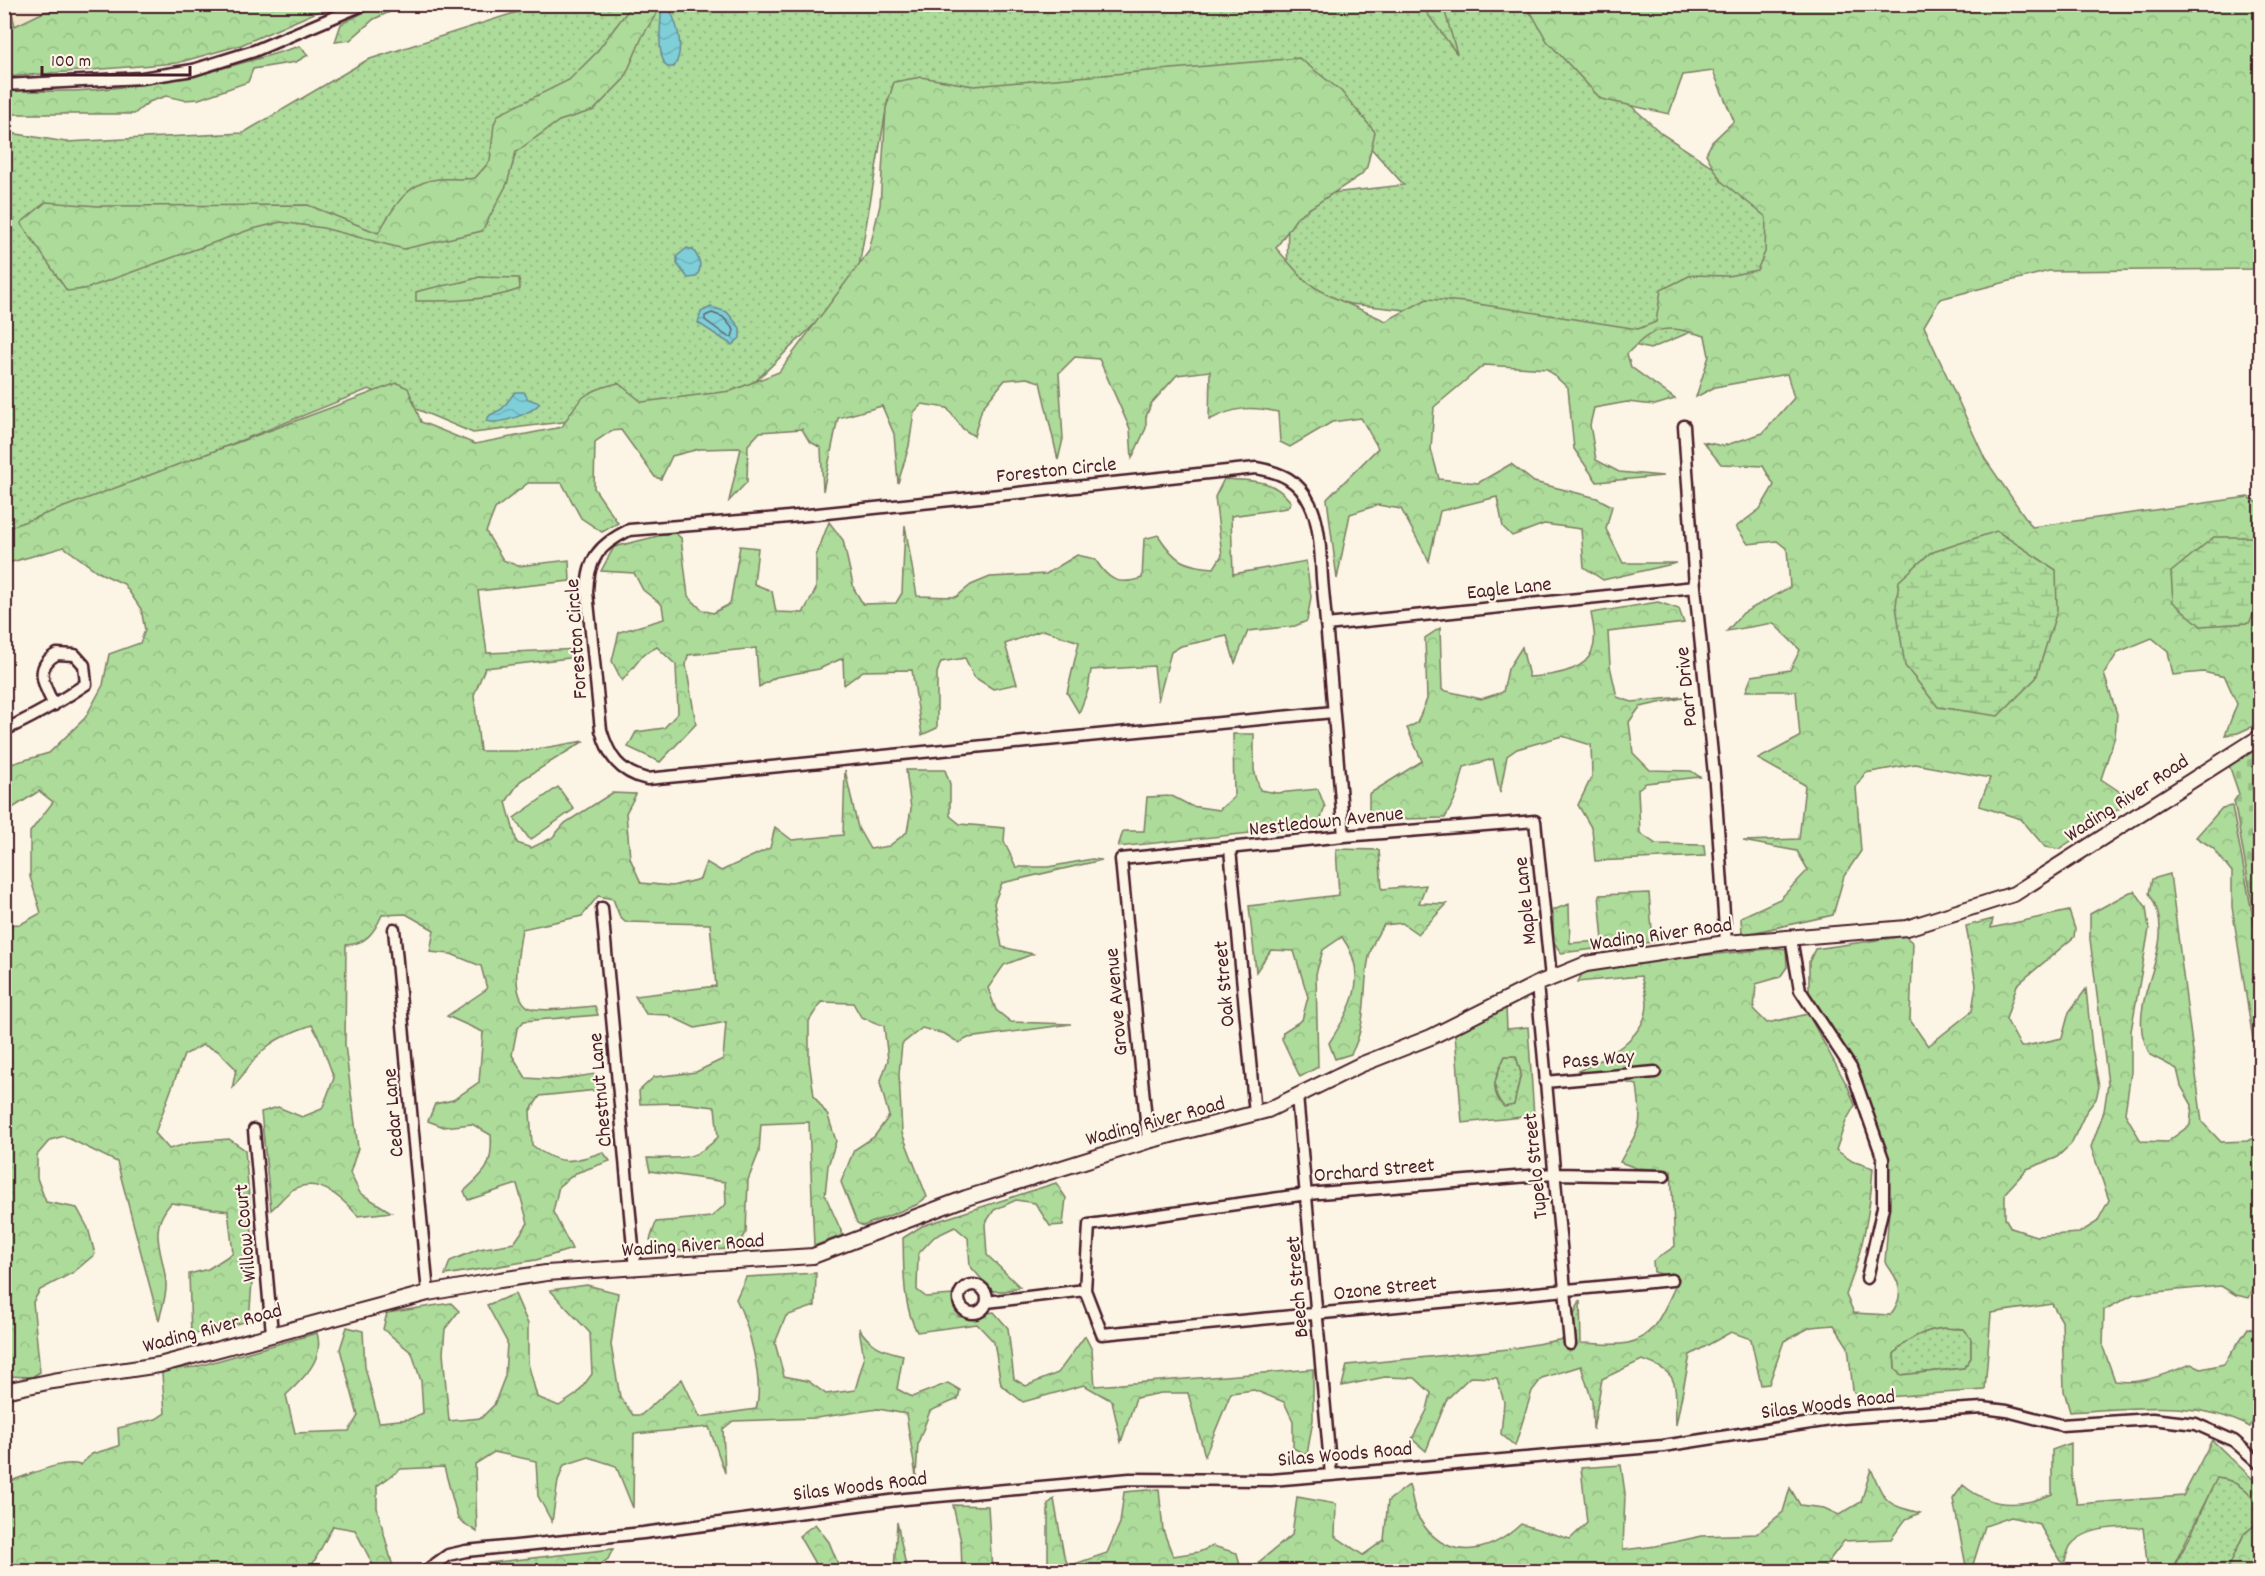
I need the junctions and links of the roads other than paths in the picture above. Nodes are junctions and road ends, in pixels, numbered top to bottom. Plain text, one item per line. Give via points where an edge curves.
1 (366, 4) edge
2 (4, 85) edge
3 (1684, 426) dead end
4 (1695, 587) junction
5 (1326, 625) junction
6 (54, 705) junction
7 (1333, 712) junction
8 (4, 730) edge
9 (2260, 737) edge
10 (1535, 821) joint
11 (1344, 836) junction
12 (1230, 849) junction
13 (1121, 859) joint
14 (602, 908) dead end
15 (394, 929) dead end
16 (1791, 938) junction
17 (1726, 943) junction
18 (1551, 978) junction
19 (1537, 984) junction
20 (1654, 1072) dead end
21 (1545, 1082) junction
22 (1297, 1096) junction
23 (1255, 1114) junction
24 (254, 1130) dead end
25 (1148, 1141) junction
26 (1553, 1174) junction
27 (1664, 1176) dead end
28 (1307, 1194) junction
29 (635, 1269) junction
30 (1867, 1278) dead end
31 (1672, 1280) dead end
32 (1566, 1289) junction
33 (1085, 1290) junction
34 (428, 1293) junction
35 (987, 1302) dead end
36 (1319, 1314) junction
37 (272, 1333) junction
38 (1570, 1344) dead end
39 (4, 1391) edge
40 (2260, 1464) edge
41 (1331, 1475) junction
42 (424, 1572) edge

1 - 2 street via 254,51 193,70 142,78
3 - 4 street, Parr Drive
4 - 5 street, Eagle Lane
4 - 17 street, Parr Drive
5 - 7 street, Foreston Circle
5 - 7 street, Foreston Circle via 1316,519 1310,504 1290,479 1256,468 629,530 599,550 588,570 601,730 616,764 630,775 647,779
6 - 6 street via 86,684 87,674 80,658 63,653 51,657 41,675
6 - 8 street
7 - 11 street, Foreston Circle
9 - 16 main road, Wading River Road via 2014,894 1907,928
10 - 11 street, Nestledown Avenue
10 - 18 street, Maple Lane
11 - 12 street, Nestledown Avenue
12 - 13 street, Nestledown Avenue
12 - 23 street, Oak Street
13 - 25 street, Grove Avenue
14 - 29 street, Chestnut Lane
15 - 34 street, Cedar Lane
16 - 17 main road, Wading River Road
16 - 30 street via 1800,990 1851,1068 1883,1160 1883,1207
17 - 18 main road, Wading River Road via 1586,964
18 - 19 main road, Wading River Road
19 - 21 street, Tupelo Street
19 - 22 main road, Wading River Road via 1431,1037
20 - 21 street, Pass Way
21 - 26 street, Tupelo Street
22 - 23 main road, Wading River Road
22 - 28 street, Beech Street
23 - 25 main road, Wading River Road
24 - 37 street, Willow Court
25 - 29 main road, Wading River Road via 966,1198 813,1256
26 - 27 street, Orchard Street
26 - 28 street, Orchard Street
26 - 32 street, Tupelo Street
28 - 33 street, Orchard Street via 1089,1225
28 - 36 street, Beech Street
29 - 34 main road, Wading River Road via 546,1273
31 - 32 street, Ozone Street
32 - 36 street, Ozone Street
32 - 38 street, Tupelo Street
33 - 35 street
33 - 36 street, Ozone Street via 1102,1334
34 - 37 main road, Wading River Road
36 - 41 street, Beech Street
37 - 39 main road, Wading River Road via 159,1365
40 - 41 street, Silas Woods Road via 2234,1442 2196,1424 2152,1419 2061,1425 1983,1408 1844,1418 1663,1446
41 - 42 street, Silas Woods Road via 1130,1479 905,1499 466,1551 448,1555

